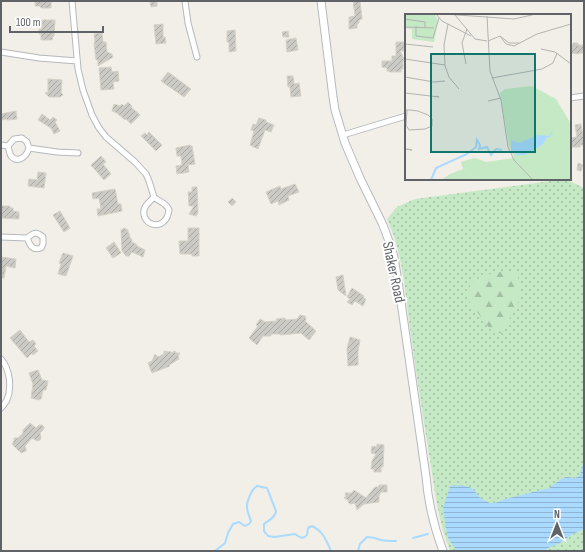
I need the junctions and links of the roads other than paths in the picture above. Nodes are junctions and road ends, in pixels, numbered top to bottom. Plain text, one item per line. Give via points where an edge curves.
1 (72, 1) edge
2 (185, 1) edge
3 (321, 1) edge
4 (1, 52) edge
5 (197, 57) dead end
6 (77, 61) junction
7 (584, 96) edge
8 (571, 98) edge
9 (405, 116) edge
10 (343, 135) junction
11 (1, 145) edge
12 (8, 146) junction
13 (29, 148) junction
14 (78, 154) dead end
15 (154, 197) junction
16 (1, 237) edge
17 (27, 238) dead end
18 (1, 359) edge
19 (1, 408) edge
20 (444, 551) edge

1 - 6 street
2 - 5 street
3 - 10 main road, Shaker Road via 335,110
4 - 6 street
6 - 15 street via 83,90 99,128 143,170
7 - 8 street
9 - 10 street
10 - 20 main road, Shaker Road via 383,225 394,257 427,492 434,525
11 - 12 street
12 - 13 street via 14,140 22,138
12 - 13 street via 10,154 16,159 25,156
13 - 14 street
15 - 15 street via 164,203 169,210 166,219 155,225 146,220 144,215 147,204
16 - 17 street
18 - 19 street via 6,366 9,379 8,395

